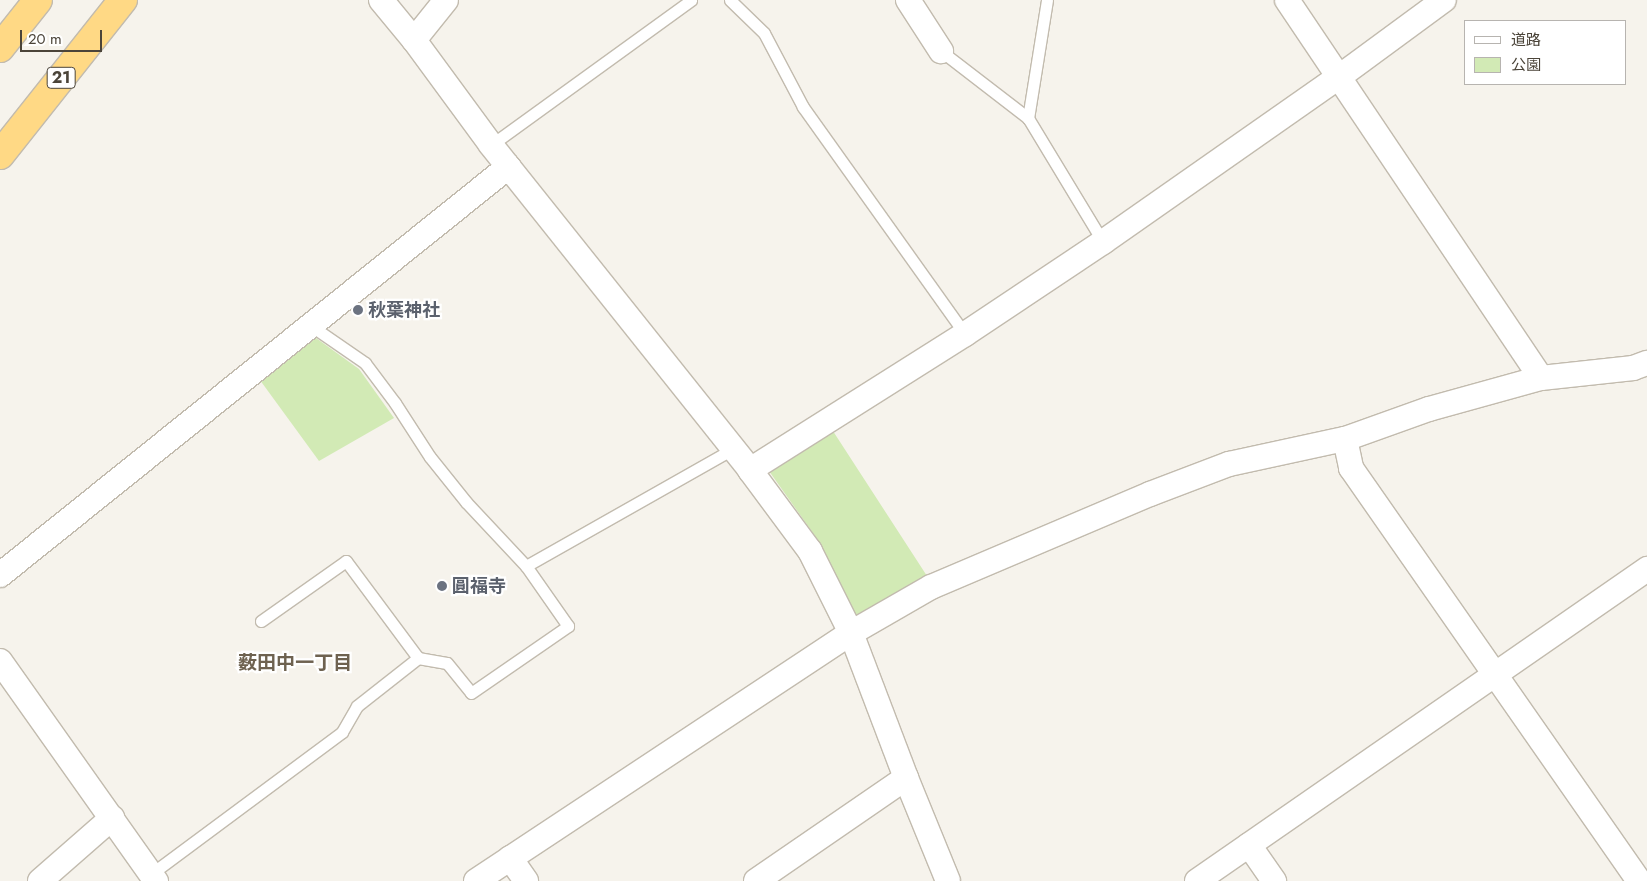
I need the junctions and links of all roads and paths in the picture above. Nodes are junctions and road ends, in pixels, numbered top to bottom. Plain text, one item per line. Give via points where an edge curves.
1 (38, 0) edge
2 (123, 0) edge
3 (381, 0) edge
4 (446, 0) edge
5 (691, 0) edge
6 (730, 0) edge
7 (908, 0) edge
8 (1046, 0) edge
9 (1287, 0) edge
10 (1444, 0) edge
11 (414, 40) junction
12 (0, 47) edge
13 (941, 51) joint
14 (1339, 77) junction
15 (1028, 118) junction
16 (491, 145) junction
17 (0, 155) edge
18 (508, 166) junction
19 (1103, 242) junction
20 (310, 325) junction
21 (965, 334) junction
22 (1647, 364) edge
23 (1541, 378) junction
24 (1344, 439) junction
25 (733, 449) junction
26 (750, 470) junction
27 (526, 566) junction
28 (1647, 569) edge
29 (0, 575) edge
30 (261, 621) dead end
31 (851, 633) junction
32 (418, 658) junction
33 (0, 661) edge
34 (1495, 673) junction
35 (906, 778) junction
36 (112, 818) junction
37 (1249, 846) junction
38 (510, 858) junction
39 (153, 877) edge
40 (40, 881) edge
41 (476, 881) edge
42 (526, 881) edge
43 (756, 881) edge
44 (948, 881) edge
45 (1197, 881) edge
46 (1274, 881) edge
47 (1639, 881) edge

1 - 12 highway
2 - 17 highway, 21
3 - 11 street
4 - 11 street
5 - 16 lane
6 - 21 lane via 764,33 802,107
7 - 13 street
8 - 15 lane
9 - 14 street
10 - 14 street
11 - 16 street
13 - 15 lane
14 - 19 street
14 - 23 street
15 - 19 lane
16 - 18 street
18 - 20 street
18 - 25 street
19 - 21 street
20 - 27 lane via 365,363 430,458
20 - 29 street
21 - 26 street
22 - 23 street
23 - 24 street via 1430,409
24 - 31 street via 1229,464 1150,494 931,587
24 - 34 street via 1351,468
25 - 26 street
25 - 27 lane
26 - 31 street via 810,551
27 - 32 lane via 568,626 471,693 447,662
28 - 34 street
30 - 32 lane via 346,561
31 - 35 street
31 - 38 street
32 - 39 lane via 357,706 342,732
33 - 36 street
34 - 37 street
34 - 47 street
35 - 43 street
35 - 44 street
36 - 39 street
36 - 40 street
37 - 45 street
37 - 46 street
38 - 41 street
38 - 42 street

